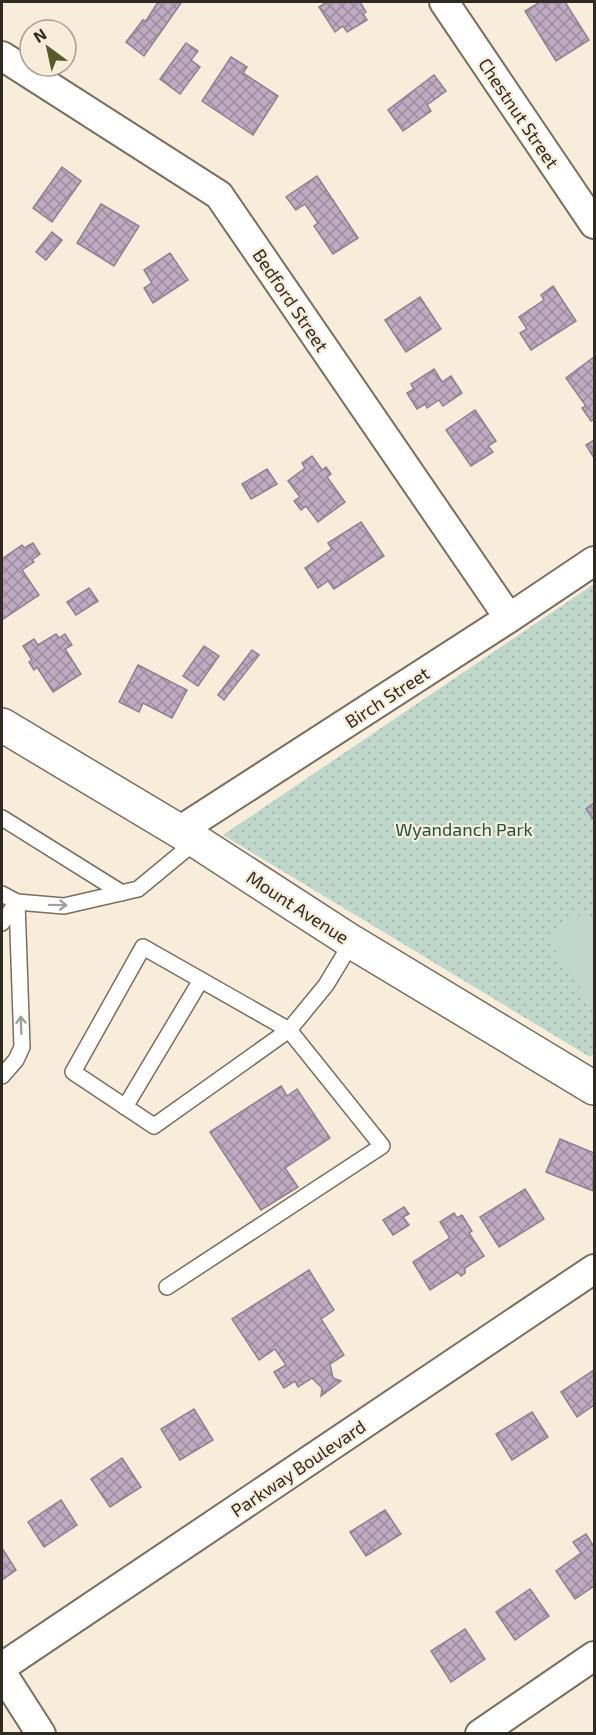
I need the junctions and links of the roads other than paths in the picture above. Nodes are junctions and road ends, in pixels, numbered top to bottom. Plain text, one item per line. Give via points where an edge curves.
1 (444, 2) edge
2 (2, 56) edge
3 (594, 224) edge
4 (594, 561) edge
5 (509, 618) junction
6 (2, 725) edge
7 (2, 818) edge
8 (187, 836) junction
9 (122, 893) junction
10 (2, 894) edge
11 (17, 902) junction
12 (2, 923) edge
13 (352, 942) junction
14 (201, 980) junction
15 (289, 1030) junction
16 (2, 1076) edge
17 (594, 1088) edge
18 (125, 1107) junction
19 (594, 1269) edge
20 (167, 1287) dead end
21 (594, 1656) edge
22 (2, 1667) edge
23 (2, 1673) edge
24 (41, 1734) edge
25 (480, 1734) edge

1 - 3 street, Chestnut Street
2 - 5 street, Bedford Street via 219,195
4 - 5 street, Birch Street
5 - 8 street, Birch Street
6 - 8 street, Mount Avenue
7 - 9 lane
8 - 9 lane via 138,889
8 - 13 street, Mount Avenue
11 -> 9 lane via 64,906
10 - 11 lane
11 - 12 lane
16 -> 11 lane via 22,1047
13 - 15 lane via 326,985
13 - 17 street, Mount Avenue
14 - 15 lane
14 - 18 lane
14 - 18 lane via 143,947 73,1072
15 - 18 lane via 154,1126
15 - 20 lane via 382,1146
19 - 22 street, Parkway Boulevard
21 - 25 street
23 - 24 street

